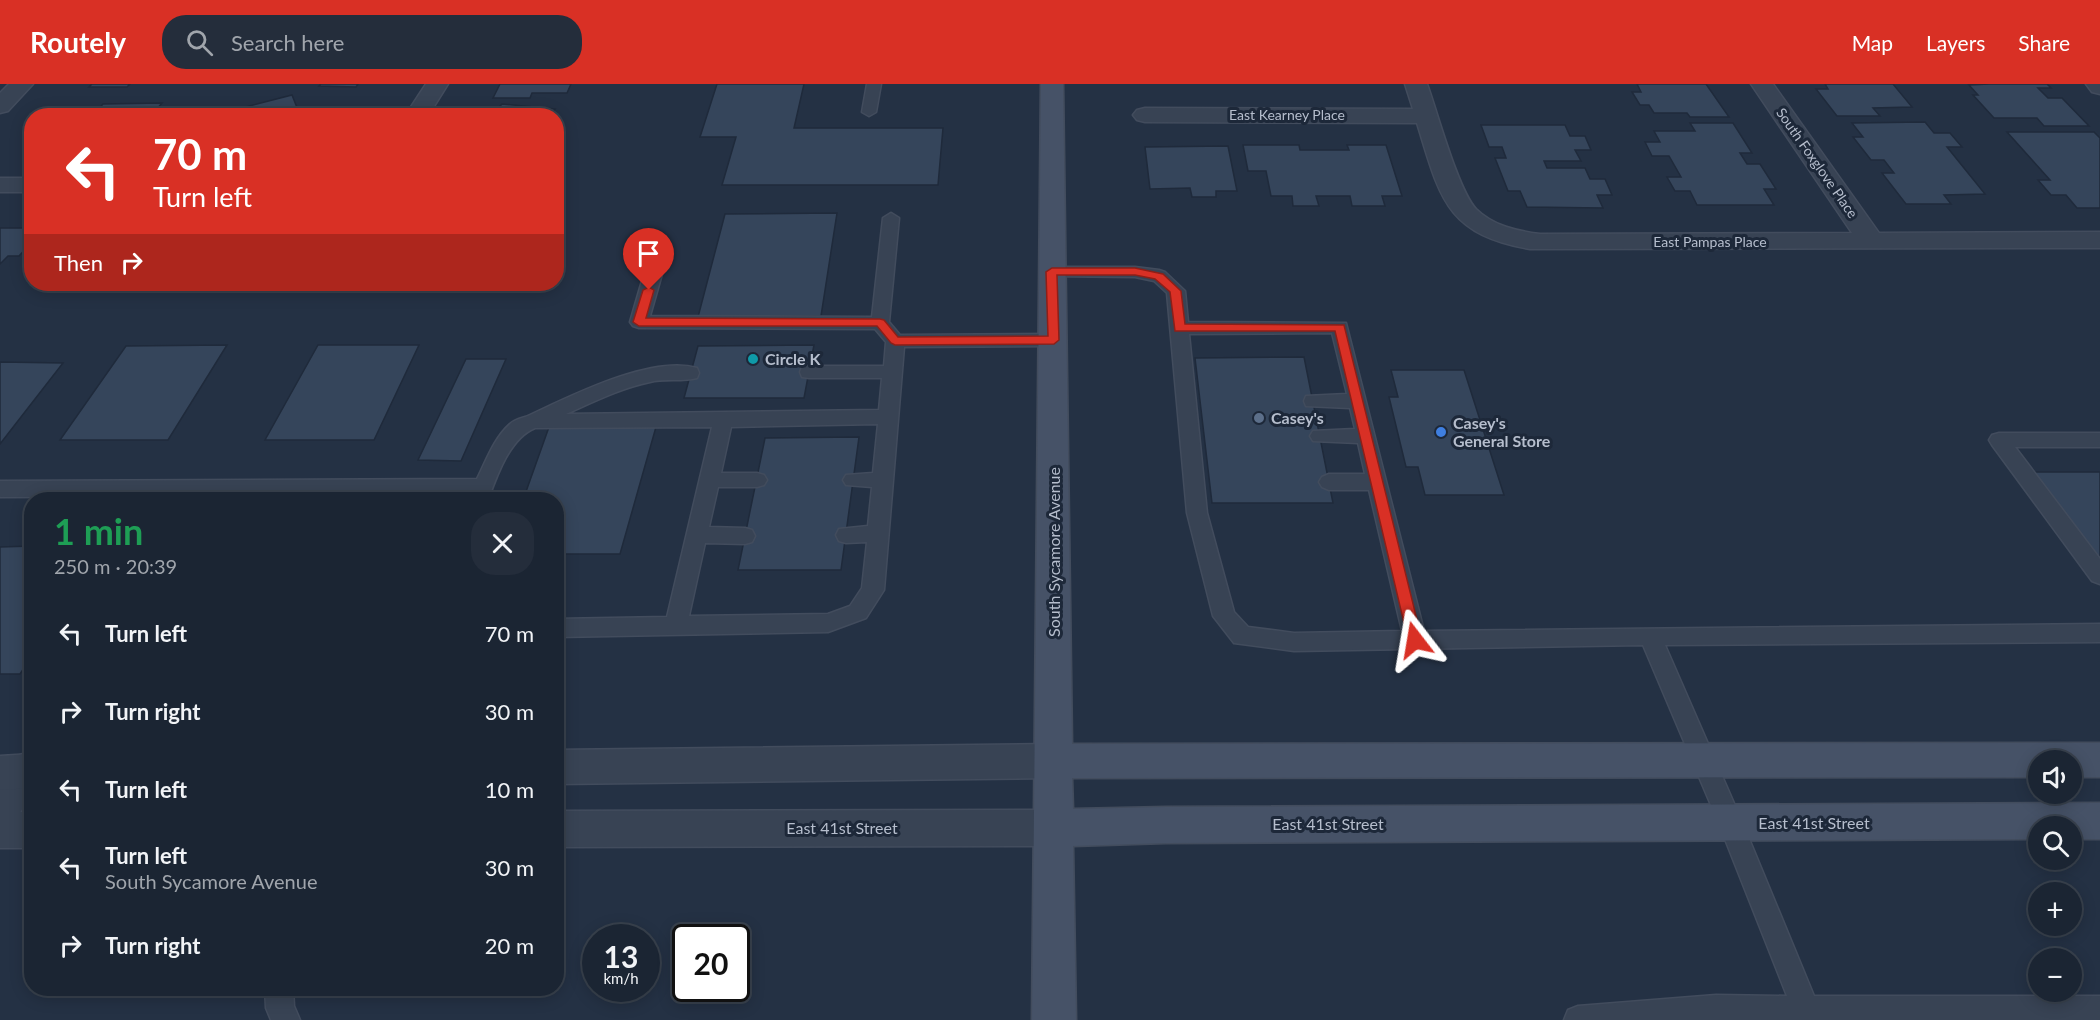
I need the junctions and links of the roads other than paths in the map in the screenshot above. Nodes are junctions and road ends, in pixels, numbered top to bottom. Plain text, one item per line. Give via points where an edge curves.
1 (22, 84) edge
2 (437, 84) edge
3 (874, 84) edge
4 (1052, 84) edge
5 (1416, 84) edge
6 (1762, 84) edge
7 (0, 106) edge
8 (421, 108) edge
9 (869, 112) dead end
10 (1145, 115) dead end
11 (1428, 116) junction
12 (0, 185) edge
13 (24, 185) edge
14 (891, 218) dead end
15 (2100, 240) edge
16 (1872, 242) junction
17 (1052, 272) junction
18 (653, 274) dead end
19 (880, 322) junction
20 (1179, 328) junction
21 (1054, 340) junction
22 (895, 341) junction
23 (809, 372) dead end
24 (894, 372) junction
25 (690, 373) dead end
26 (1312, 401) dead end
27 (1358, 401) junction
28 (890, 417) junction
29 (723, 420) junction
30 (533, 421) junction
31 (1320, 436) dead end
32 (1366, 436) junction
33 (2100, 440) edge
34 (709, 480) junction
35 (757, 480) dead end
36 (853, 480) dead end
37 (883, 480) junction
38 (1329, 482) dead end
39 (1377, 482) junction
40 (0, 489) edge
41 (360, 492) edge
42 (480, 492) edge
43 (878, 534) junction
44 (696, 535) junction
45 (846, 535) dead end
46 (745, 536) dead end
47 (2100, 575) edge
48 (676, 626) junction
49 (564, 628) edge
50 (2100, 633) edge
51 (1650, 636) junction
52 (1415, 640) junction
53 (2100, 760) edge
54 (1054, 761) junction
55 (1704, 762) junction
56 (564, 766) edge
57 (18, 772) edge
58 (0, 810) edge
59 (2100, 821) edge
60 (1731, 824) junction
61 (1053, 828) junction
62 (564, 829) edge
63 (0, 830) edge
64 (24, 830) edge
65 (279, 996) edge
66 (1806, 1010) junction
67 (2097, 1014) edge
68 (1717, 1015) edge
69 (286, 1020) edge
70 (1054, 1020) edge
71 (1578, 1020) edge

1 - 7 street
2 - 8 street
3 - 9 lane
4 - 17 main road, South Sycamore Avenue
5 - 11 street, East Pampas Place
6 - 16 street, South Foxglove Place
10 - 11 street, East Kearney Place
11 - 16 street, East Pampas Place via 1454,195 1465,213 1489,230 1514,239
12 - 13 street
14 - 19 lane
15 - 16 street, East Pampas Place
17 - 20 lane via 1135,272 1159,276 1176,291
17 - 21 main road, South Sycamore Avenue
18 - 19 lane via 639,322
19 - 22 lane
20 - 27 lane via 1340,327
20 - 52 lane via 1197,437 1201,482 1197,513 1224,616 1242,636 1294,642
21 - 22 lane
21 - 54 main road, South Sycamore Avenue
22 - 24 lane
23 - 24 lane
24 - 28 lane
25 - 30 lane via 650,375
26 - 27 lane
27 - 32 lane
28 - 29 lane
28 - 37 lane
29 - 30 lane
29 - 34 lane
30 - 42 lane via 518,427 506,441
31 - 32 lane
32 - 39 lane
33 - 47 lane via 1999,440
34 - 35 lane
34 - 44 lane
36 - 37 lane
37 - 43 lane
38 - 39 lane
39 - 52 lane
40 - 41 lane
43 - 45 lane
43 - 48 lane via 873,590 858,612 828,623
44 - 46 lane
44 - 48 lane
48 - 49 lane
50 - 51 lane
51 - 52 lane
51 - 55 lane
53 - 55 main road
54 - 55 main road
54 - 56 street
54 - 61 main road, South Sycamore Avenue
55 - 60 lane
57 - 58 street
59 - 60 main road, East 41st Street
60 - 61 main road, East 41st Street
60 - 66 lane
61 - 62 street, East 41st Street
61 - 70 main road, South Sycamore Avenue
63 - 64 street
65 - 69 lane
66 - 67 lane
66 - 68 lane
68 - 71 lane

